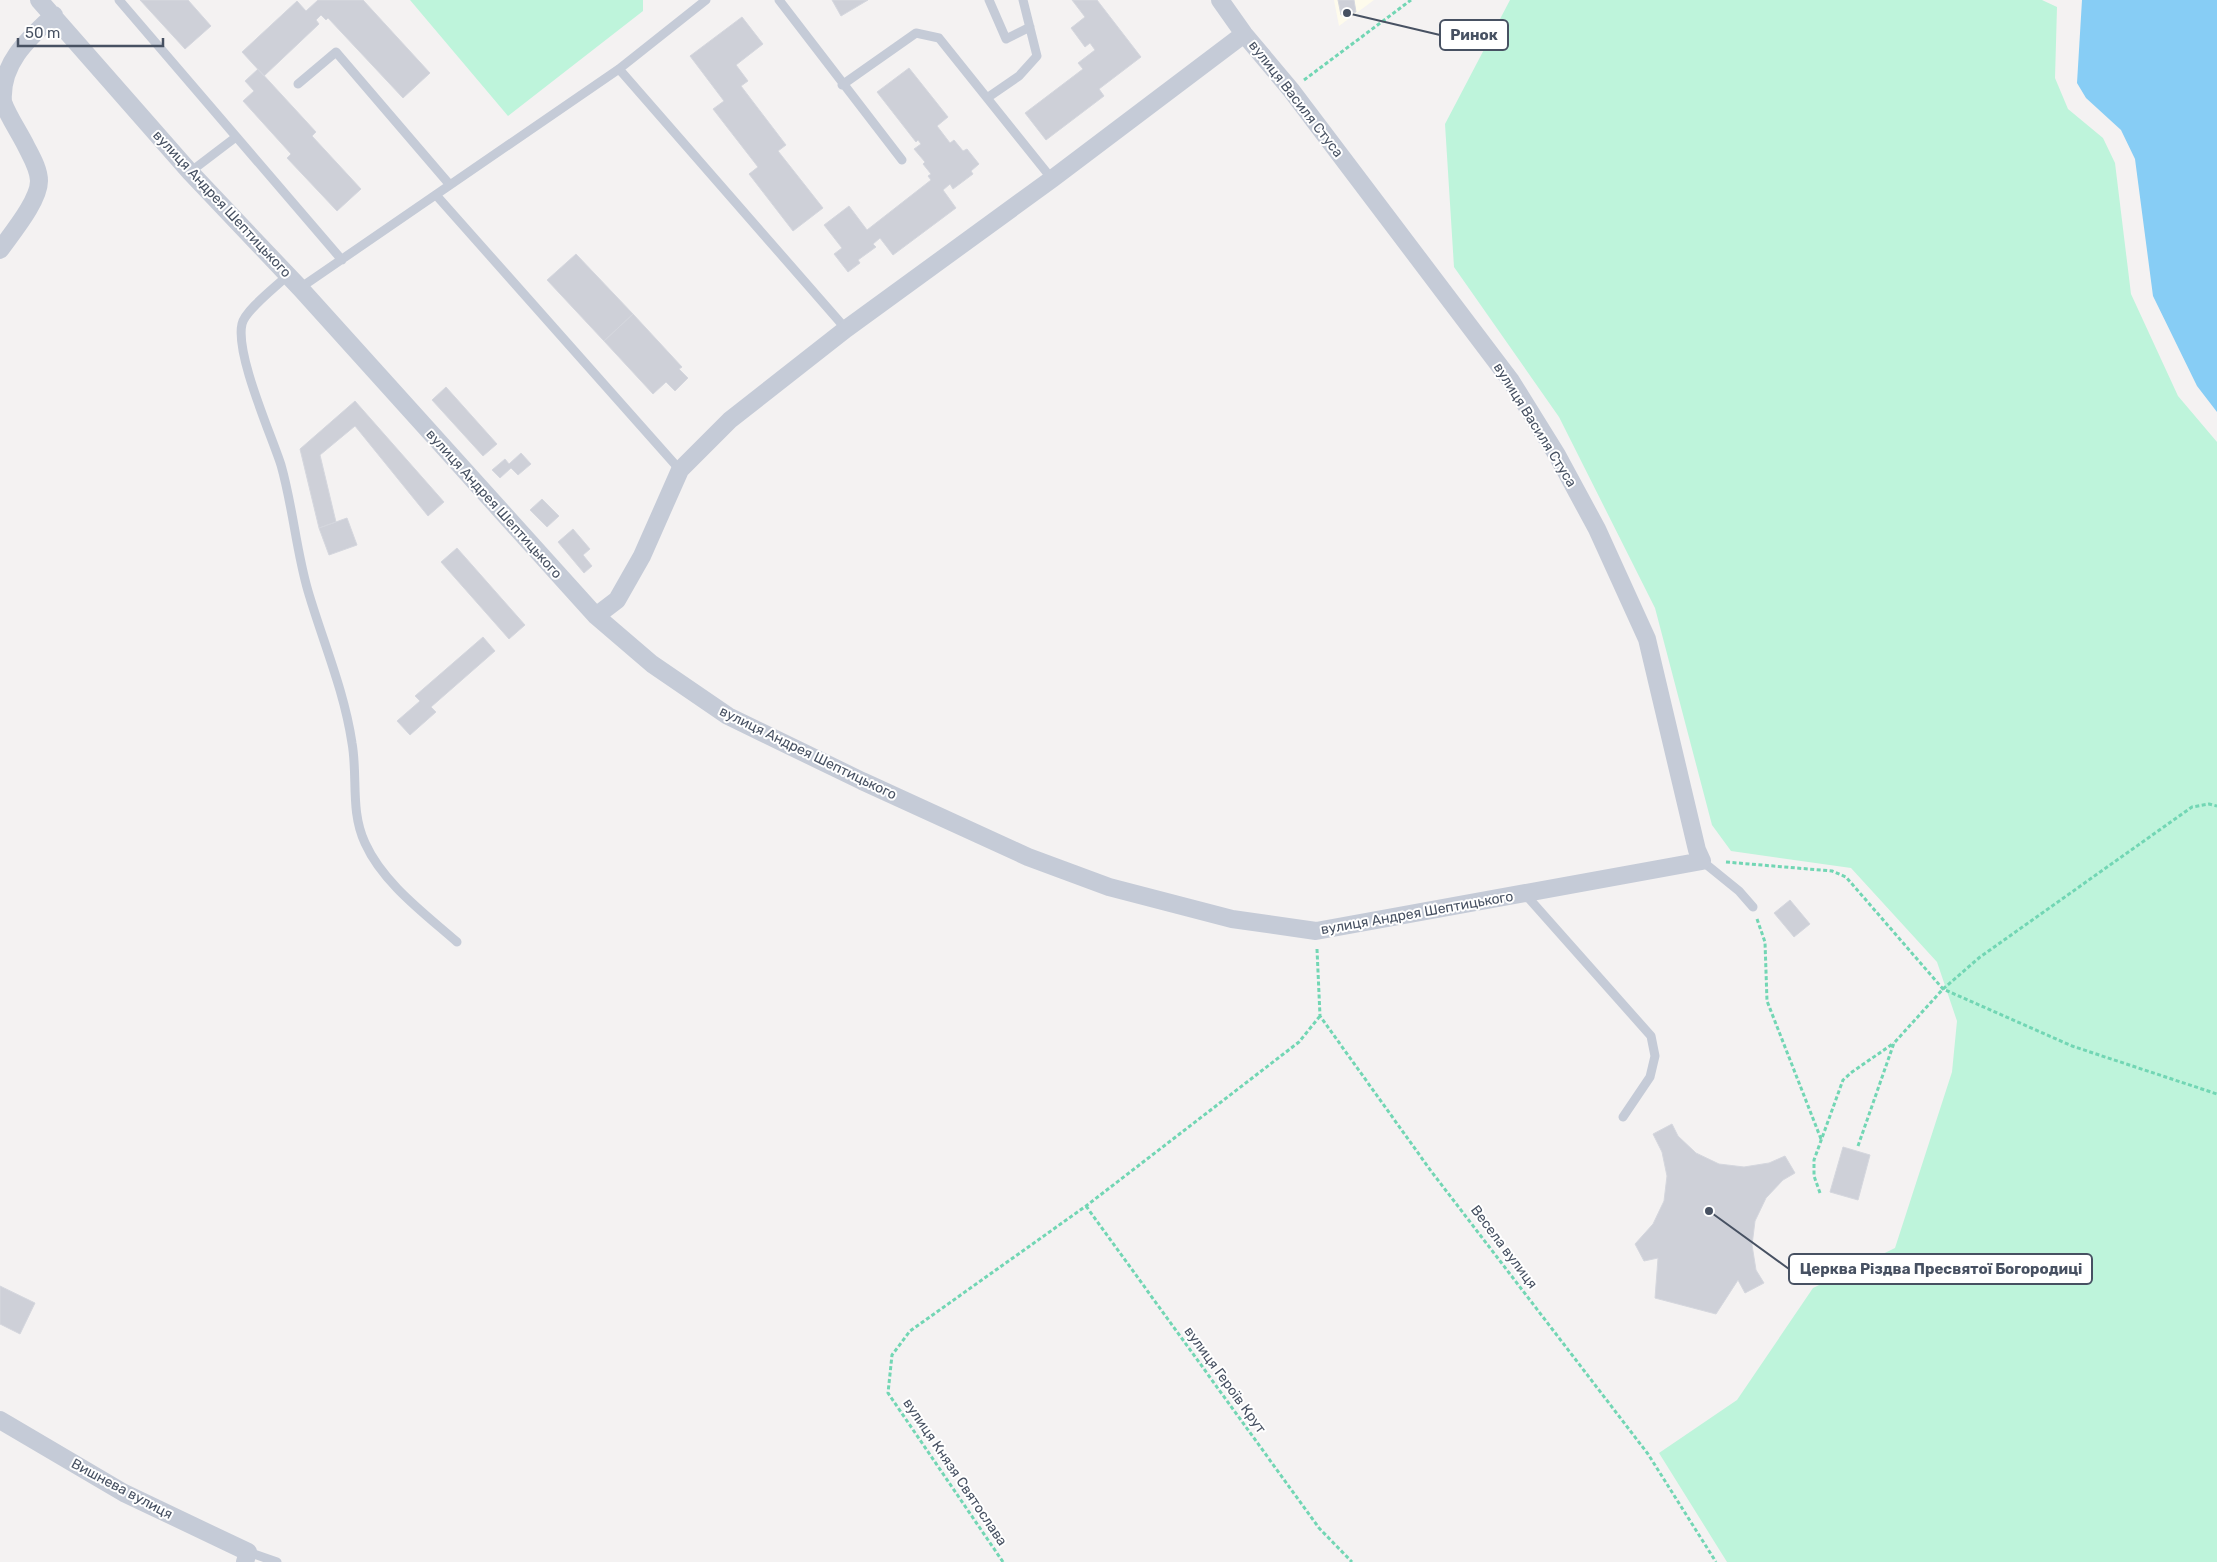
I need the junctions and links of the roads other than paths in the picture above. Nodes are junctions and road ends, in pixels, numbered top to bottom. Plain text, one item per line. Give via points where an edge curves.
1 (39, 0) edge
2 (119, 0) edge
3 (706, 0) edge
4 (779, 0) edge
5 (988, 0) edge
6 (1023, 0) edge
7 (1220, 0) edge
8 (54, 15) junction
9 (1030, 26) junction
10 (1244, 34) junction
11 (619, 68) junction
12 (298, 84) dead end
13 (842, 85) junction
14 (987, 98) junction
15 (236, 137) junction
16 (902, 160) dead end
17 (190, 172) junction
18 (1052, 179) junction
19 (450, 185) junction
20 (436, 195) junction
21 (0, 250) edge
22 (342, 260) junction
23 (294, 282) junction
24 (846, 329) junction
25 (680, 470) junction
26 (596, 616) junction
27 (1702, 860) junction
28 (1525, 894) junction
29 (1753, 907) road end
30 (457, 942) dead end
31 (1623, 1117) dead end
32 (0, 1420) edge
33 (247, 1557) edge
34 (277, 1562) edge

1 - 8 street, вулиця Андрея Шептицького
2 - 15 lane
3 - 11 lane
4 - 13 lane
5 - 9 lane via 1006,39
6 - 9 lane
7 - 10 street, вулиця Василя Стуса
8 - 17 street, вулиця Андрея Шептицького
8 - 21 street via 14,52 6,69 2,87 4,102 36,167 39,182 28,211
9 - 14 lane via 1037,56 1019,76
10 - 18 street
10 - 27 street, вулиця Василя Стуса via 1291,90 1511,381 1557,455 1598,529 1647,639
11 - 19 lane
11 - 24 lane
12 - 19 lane via 336,52
13 - 14 lane via 916,33 939,38
13 - 16 lane
14 - 18 lane
15 - 17 lane
15 - 22 lane
17 - 23 street, вулиця Андрея Шептицького
18 - 24 street
19 - 20 lane
20 - 22 lane
20 - 25 lane
22 - 23 lane
23 - 26 street, вулиця Андрея Шептицького
23 - 30 lane via 248,314 242,323 241,336 250,379 286,482 308,592 336,671 352,742 359,828 372,858 390,880
24 - 25 street via 730,420
25 - 26 street via 642,556 617,600
26 - 28 street, вулиця Андрея Шептицького via 652,664 728,716 1028,857 1109,887 1232,919 1316,931
27 - 28 street, вулиця Андрея Шептицького
27 - 29 lane via 1739,890
28 - 31 lane via 1651,1036 1655,1056 1650,1076
32 - 33 street, Вишнева вулиця via 124,1493
33 - 34 lane

